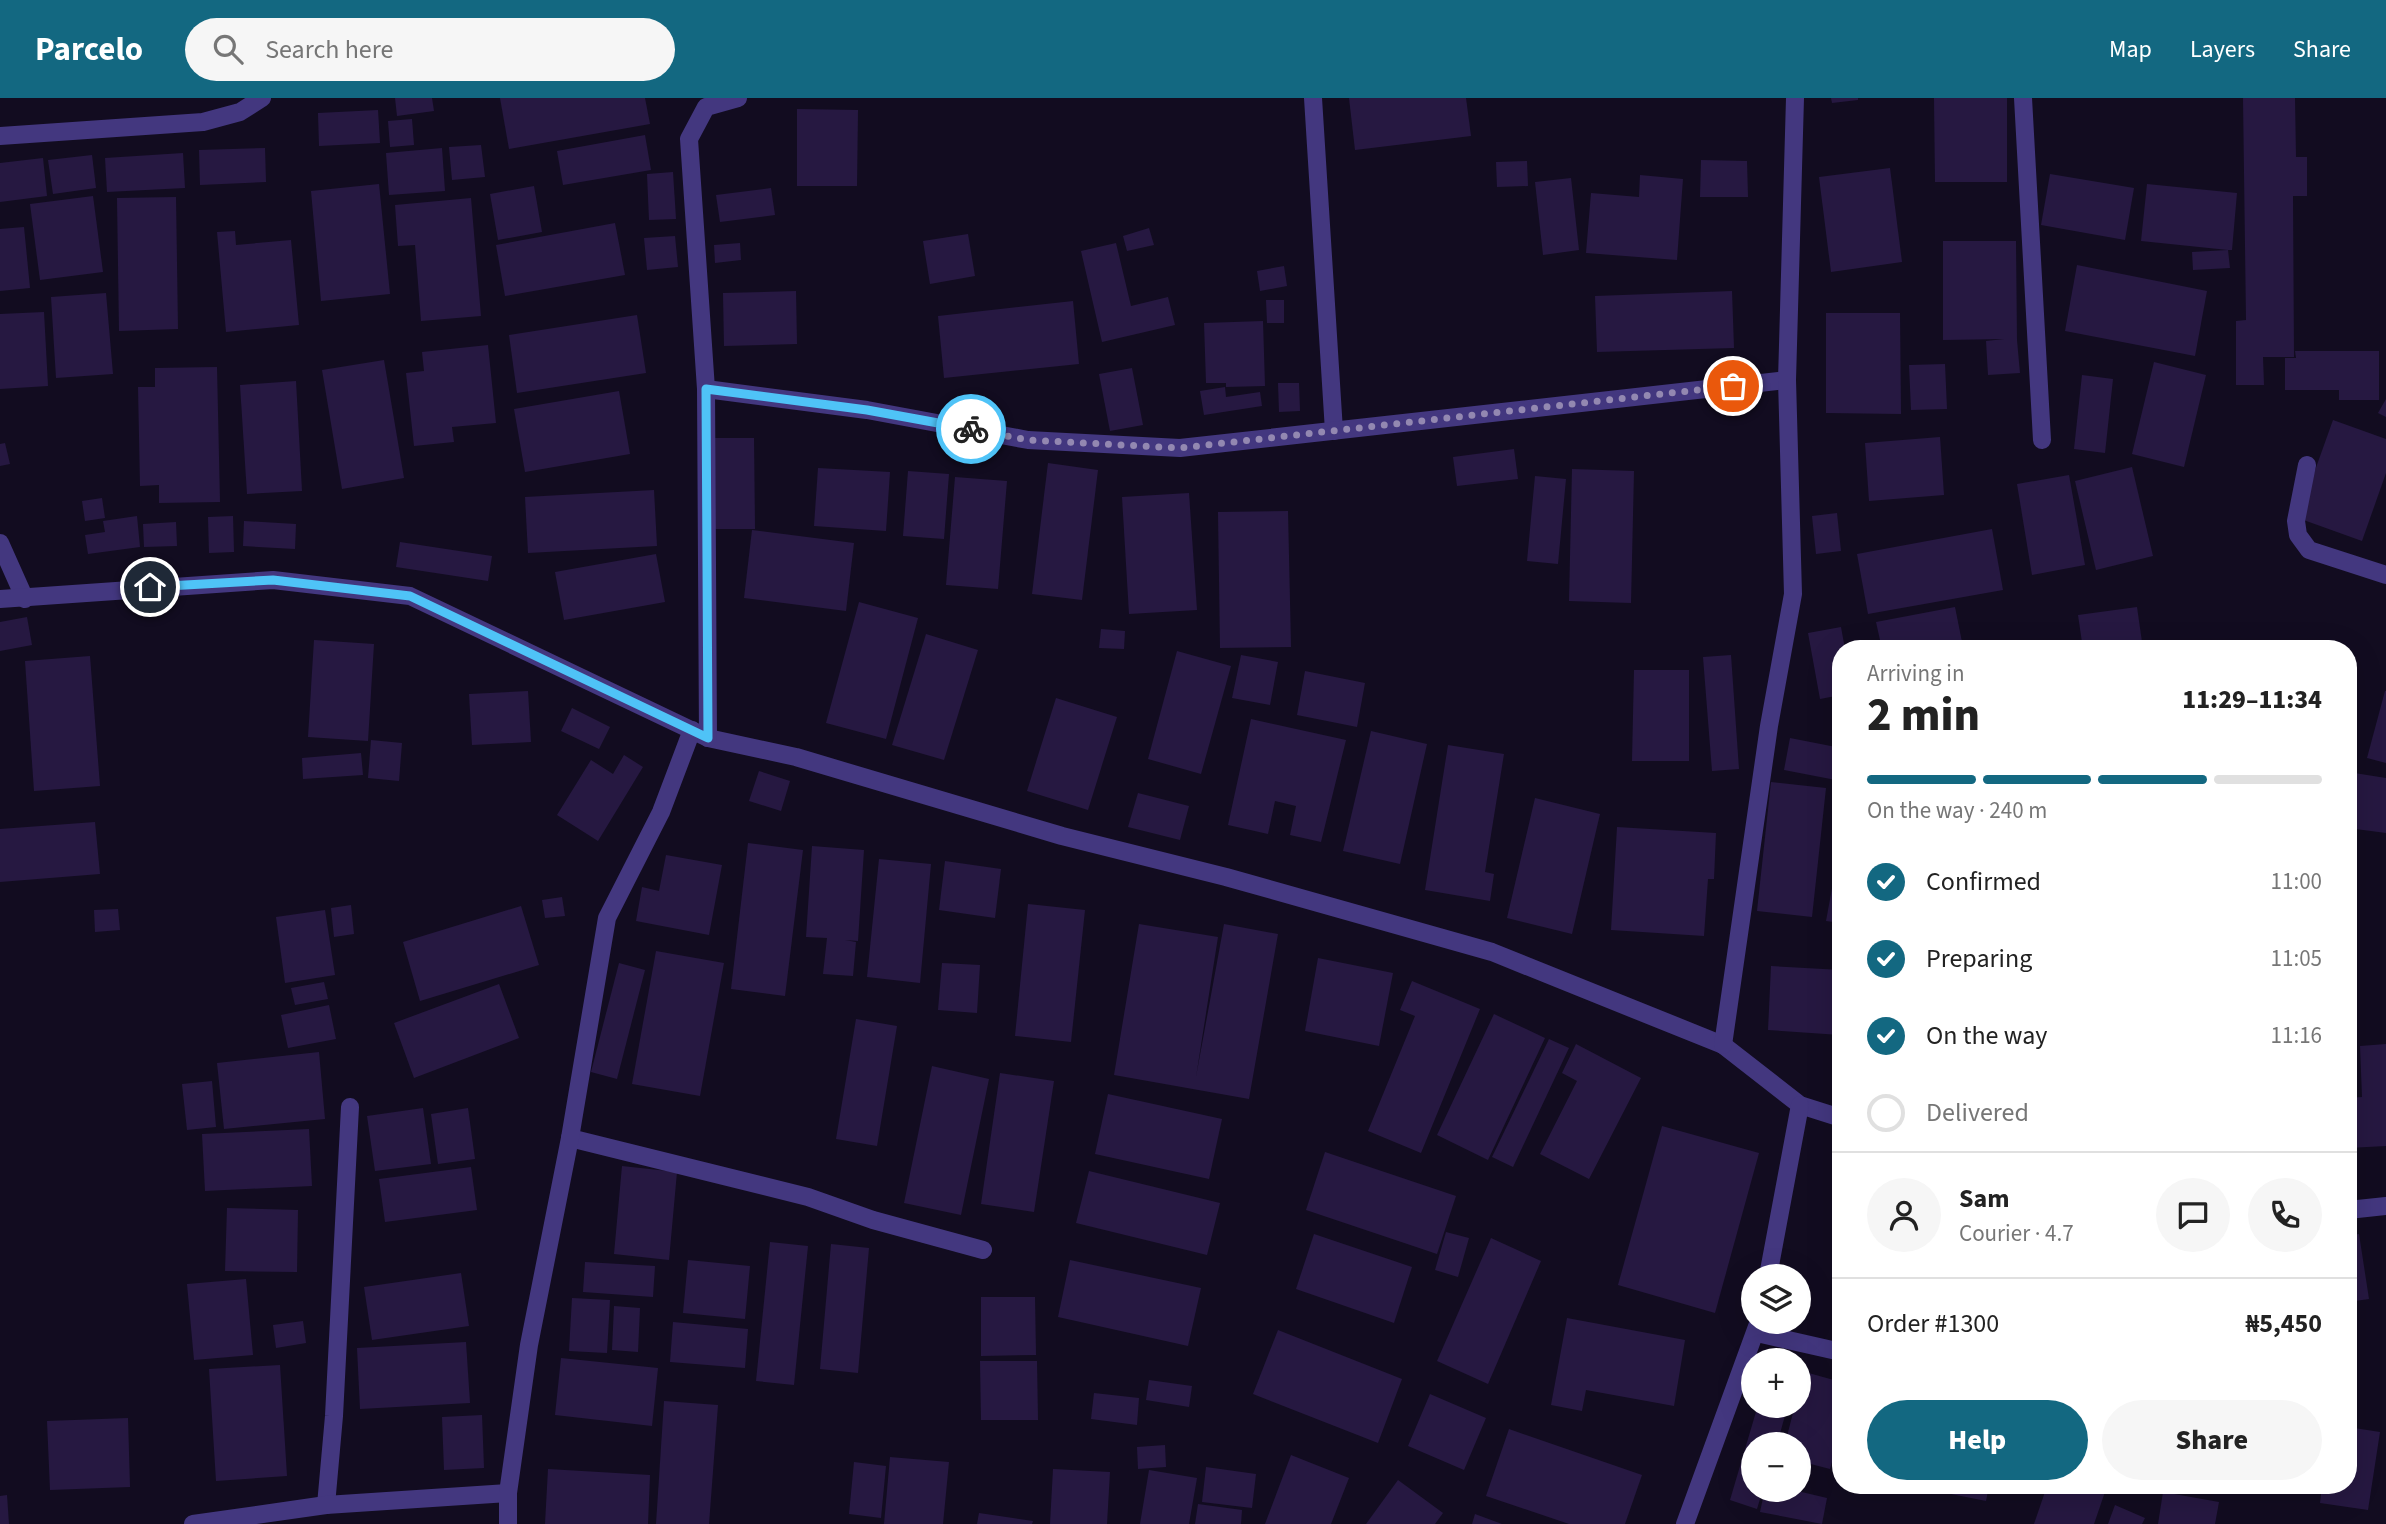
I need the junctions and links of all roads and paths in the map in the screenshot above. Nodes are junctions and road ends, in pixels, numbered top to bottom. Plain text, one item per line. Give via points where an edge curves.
1 (262, 98) edge
2 (738, 98) edge
3 (1313, 98) edge
4 (1795, 98) edge
5 (2023, 98) edge
6 (0, 136) edge
7 (1787, 380) junction
8 (706, 389) junction
9 (1334, 431) junction
10 (2042, 440) dead end
11 (2307, 465) dead end
12 (0, 543) edge
13 (2386, 575) edge
14 (24, 598) junction
15 (0, 599) edge
16 (700, 734) junction
17 (1723, 1045) junction
18 (1800, 1105) junction
19 (350, 1107) dead end
20 (1832, 1115) edge
21 (570, 1138) junction
22 (2386, 1206) edge
23 (2357, 1209) edge
24 (983, 1250) dead end
25 (1770, 1264) edge
26 (1755, 1334) edge
27 (1781, 1334) edge
28 (1832, 1349) edge
29 (508, 1493) junction
30 (326, 1505) junction
31 (193, 1524) edge
32 (509, 1524) edge
33 (1685, 1524) edge

1 - 6 street via 240,112 203,122
2 - 8 street via 706,107 689,139
3 - 9 street
4 - 7 street
5 - 10 street
7 - 9 street
7 - 17 street via 1793,594
8 - 9 street via 867,410 1028,440 1180,448
8 - 16 street
11 - 13 street via 2296,521 2298,535 2309,550
12 - 14 street
14 - 15 street
14 - 16 street via 273,580 410,596
16 - 17 street via 796,757 1062,836 1427,931 1492,952
16 - 21 street via 607,918
17 - 18 street
18 - 20 street
18 - 25 street
19 - 30 street
21 - 24 street via 808,1197
21 - 29 street via 528,1345
22 - 23 street
26 - 33 street
27 - 28 street
29 - 30 street
29 - 32 street
30 - 31 street

